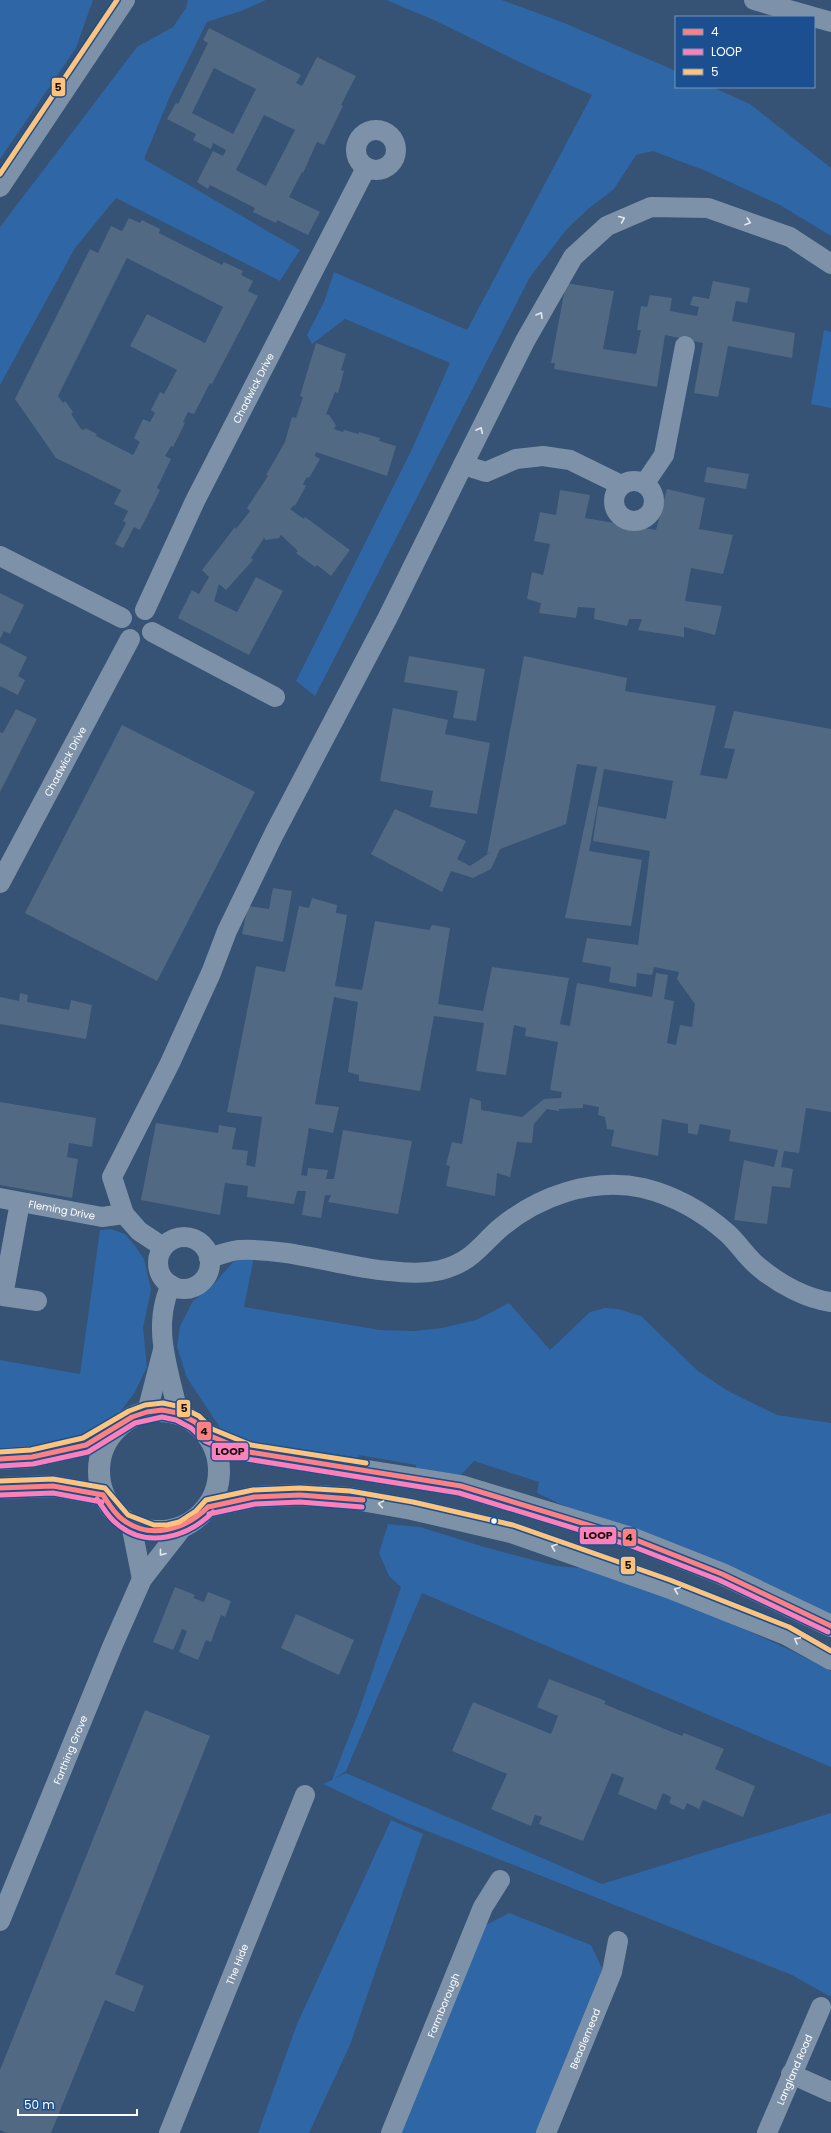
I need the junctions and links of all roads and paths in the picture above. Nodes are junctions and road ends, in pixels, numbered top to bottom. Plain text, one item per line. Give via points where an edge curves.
1 (125, 0) edge
2 (754, 0) edge
3 (810, 16) edge
4 (815, 17) edge
5 (831, 22) edge
6 (366, 168) dead end
7 (0, 187) edge
8 (831, 264) edge
9 (685, 346) dead end
10 (463, 465) junction
11 (645, 483) junction
12 (621, 485) junction
13 (0, 556) edge
14 (145, 610) junction
15 (122, 618) junction
16 (152, 632) junction
17 (130, 639) junction
18 (275, 697) dead end
19 (0, 883) edge
20 (0, 1198) edge
21 (20, 1202) junction
22 (124, 1214) junction
23 (163, 1247) junction
24 (209, 1258) junction
25 (171, 1285) junction
26 (37, 1301) dead end
27 (831, 1302) edge
28 (163, 1346) junction
29 (147, 1412) junction
30 (178, 1413) junction
31 (119, 1426) junction
32 (208, 1435) junction
33 (0, 1459) edge
34 (0, 1488) edge
35 (103, 1495) junction
36 (208, 1507) junction
37 (131, 1524) junction
38 (182, 1528) junction
39 (142, 1579) junction
40 (831, 1626) edge
41 (831, 1659) edge
42 (305, 1794) dead end
43 (500, 1880) dead end
44 (0, 1921) edge
45 (618, 1941) dead end
46 (821, 2007) dead end
47 (792, 2074) junction
48 (831, 2092) edge
49 (169, 2133) edge
50 (392, 2133) edge
51 (546, 2133) edge
52 (767, 2133) edge

1 - 7 street
2 - 3 street
4 - 5 street
6 - 14 street, Chadwick Drive via 195,501
10 -> 8 street via 525,341 573,257 606,226 651,207 708,208 790,237
9 - 11 street via 664,455
10 - 12 street via 486,472 516,459 543,456 570,460
10 - 22 street via 388,618 274,834 170,1062 112,1177
11 - 12 street via 631,480
11 - 12 street via 652,492 653,509 649,515 633,521 624,519 614,509 614,492
13 - 15 street
14 - 15 street via 134,608
14 - 16 street via 154,622
15 - 17 street via 123,632
16 - 17 street via 145,639
16 - 18 street
17 - 19 street, Chadwick Drive
20 - 21 street, Fleming Drive
21 - 22 street, Fleming Drive via 102,1217
21 - 26 street via 3,1296
22 - 23 street via 139,1231
23 - 24 street via 175,1238 190,1237 202,1245
23 - 25 street via 158,1259 160,1272
24 - 25 street via 207,1274 199,1283 187,1288
24 - 27 street via 238,1250 270,1252 411,1274 441,1270 476,1254 499,1229 531,1207 559,1194 607,1184 641,1188 686,1202 728,1234 760,1268 793,1289 821,1301
25 - 28 street via 164,1301 160,1323
28 - 29 street
28 - 30 street
29 - 30 highway via 162,1410
29 - 31 highway via 132,1417
30 - 32 highway via 195,1422
31 - 33 highway via 86,1444 32,1457
31 - 35 highway via 107,1440 100,1458 98,1476
32 - 36 highway via 217,1452 220,1471 217,1490
32 - 40 highway via 249,1452 460,1486 631,1538 722,1574
34 - 35 highway via 53,1486
35 - 37 highway via 112,1509
36 - 38 highway via 201,1516
41 -> 36 highway via 786,1634 668,1587 511,1532 412,1509 350,1498 300,1495 254,1497
37 - 38 highway via 153,1532 168,1532
37 - 39 street
38 -> 39 street, Farthing Grove
39 - 44 street, Farthing Grove
42 - 49 street, The Hide
43 - 50 street, Farmborough via 482,1907
45 - 51 street, Beadlemead via 612,1972
46 - 47 street, Langland Road
47 - 48 street
47 - 52 street, Langland Road

